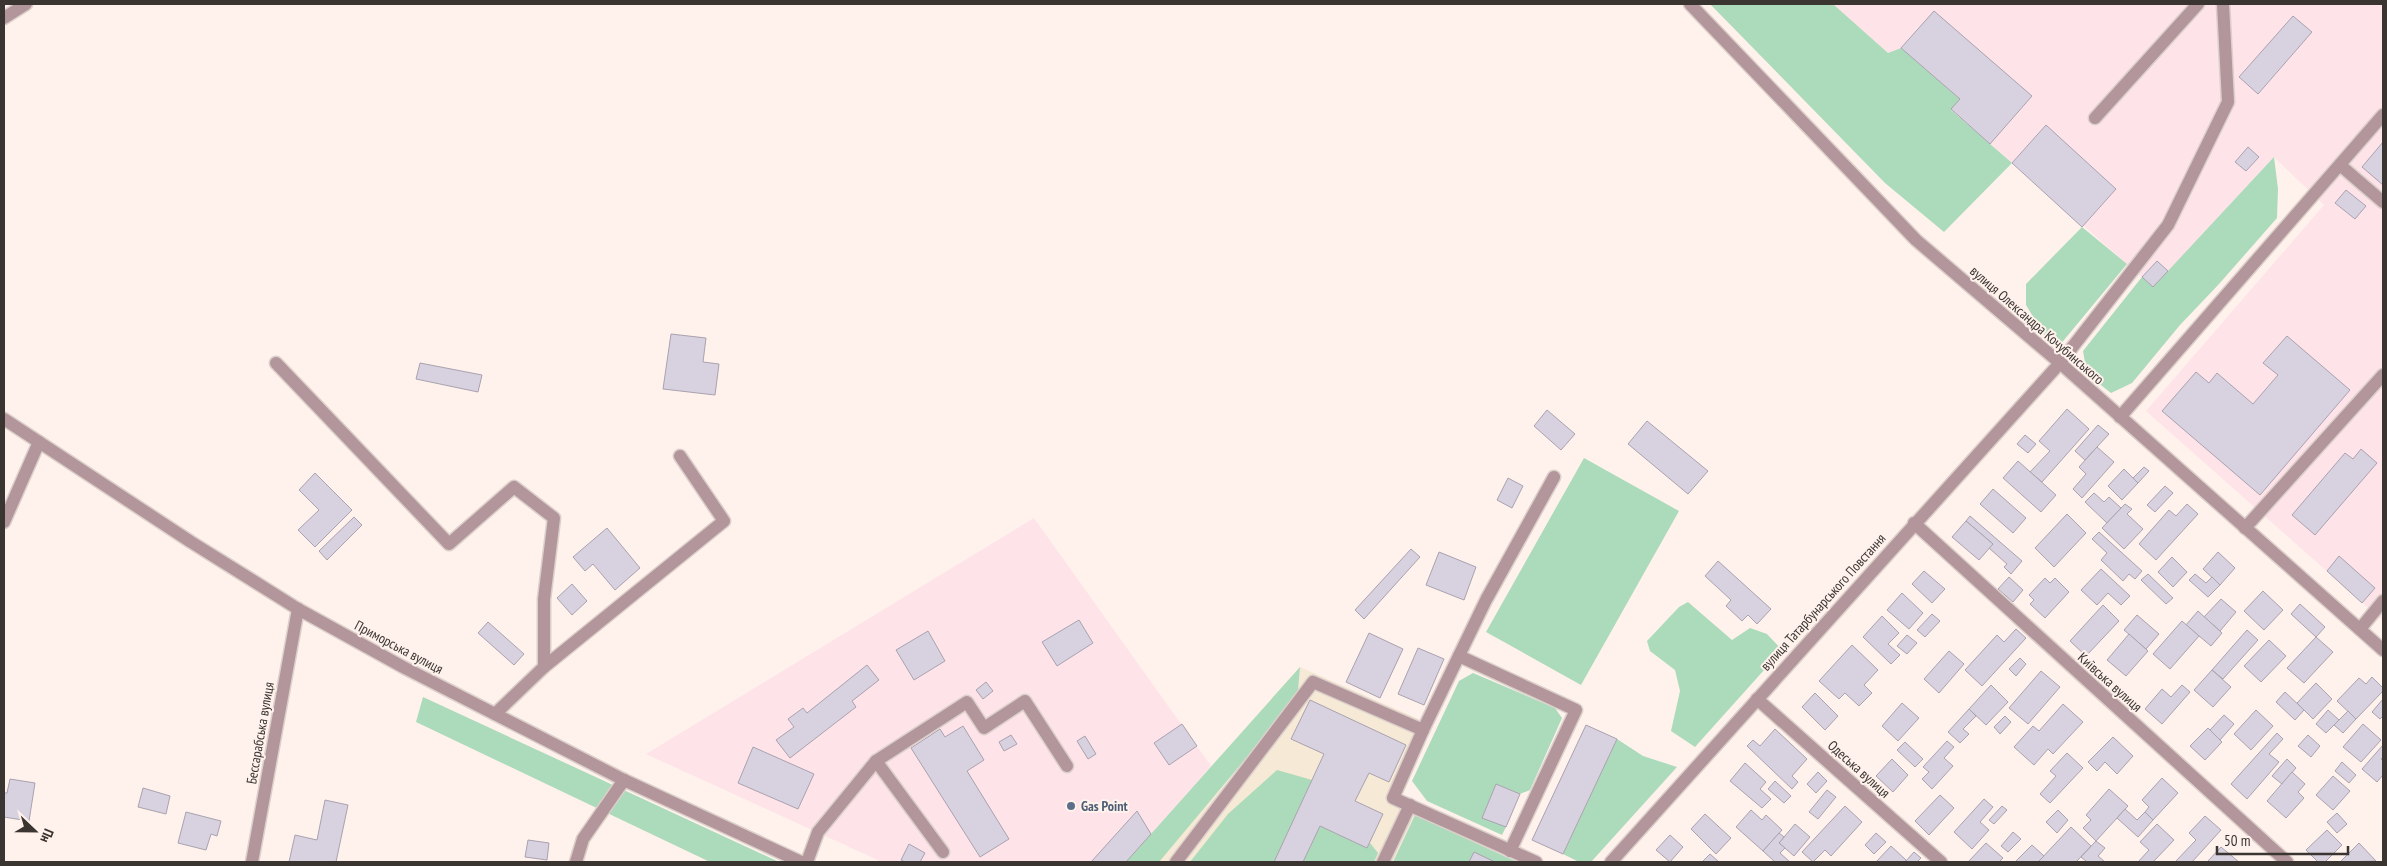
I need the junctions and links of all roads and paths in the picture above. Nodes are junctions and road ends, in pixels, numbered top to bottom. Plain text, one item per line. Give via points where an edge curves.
1 (26, 4) edge
2 (1690, 4) edge
3 (2198, 4) edge
4 (2223, 4) edge
5 (4, 18) edge
6 (2383, 115) edge
7 (2095, 118) dead end
8 (2340, 165) junction
9 (2383, 202) edge
10 (276, 363) dead end
11 (2060, 363) junction
12 (2383, 375) edge
13 (2120, 417) junction
14 (4, 419) edge
15 (39, 442) junction
16 (680, 456) dead end
17 (1554, 477) dead end
18 (4, 522) edge
19 (1914, 523) junction
20 (2245, 528) junction
21 (2383, 601) edge
22 (298, 609) junction
23 (2360, 629) junction
24 (2383, 650) edge
25 (1459, 656) junction
26 (544, 668) junction
27 (1758, 699) junction
28 (495, 714) junction
29 (1423, 730) junction
30 (876, 761) junction
31 (1067, 766) dead end
32 (624, 780) junction
33 (1410, 805) junction
34 (1510, 851) junction
35 (944, 852) dead end
36 (252, 862) edge
37 (576, 862) edge
38 (801, 862) edge
39 (807, 862) edge
40 (1176, 862) edge
41 (1383, 862) edge
42 (1536, 862) edge
43 (1610, 862) edge
44 (1942, 862) edge
45 (2287, 862) edge

1 - 5 street
2 - 11 street, вулиця Олександра Кочубинського via 1916,240
3 - 7 street
4 - 11 street, вулиця Татарбунарського Повстання via 2228,102 2168,225
6 - 8 street
8 - 9 street
8 - 13 street
10 - 26 street via 449,544 514,487 554,518 544,599
11 - 13 street, вулиця Олександра Кочубинського
11 - 19 street, вулиця Татарбунарського Повстання
12 - 20 street
13 - 20 street, вулиця Олександра Кочубинського
14 - 15 street, Приморська вулиця
15 - 18 street
15 - 22 street, Приморська вулиця
16 - 26 street via 724,521
17 - 25 street
19 - 27 street, вулиця Татарбунарського Повстання
19 - 45 street, Київська вулиця
20 - 23 street, вулиця Олександра Кочубинського
21 - 23 street
22 - 28 street, Приморська вулиця
22 - 36 street, Бессарабська вулиця
23 - 24 street, вулиця Олександра Кочубинського
25 - 29 street
25 - 34 street via 1576,710
26 - 28 street
27 - 43 street, вулиця Татарбунарського Повстання
27 - 44 street, Одеська вулиця
28 - 32 street, Приморська вулиця
29 - 33 street via 1393,798
29 - 40 street via 1314,682
30 - 31 street via 968,702 984,728 1025,701
30 - 35 street
30 - 39 street via 818,832
32 - 37 street via 583,839
32 - 38 street, Приморська вулиця
33 - 34 street
33 - 41 street
34 - 42 street

